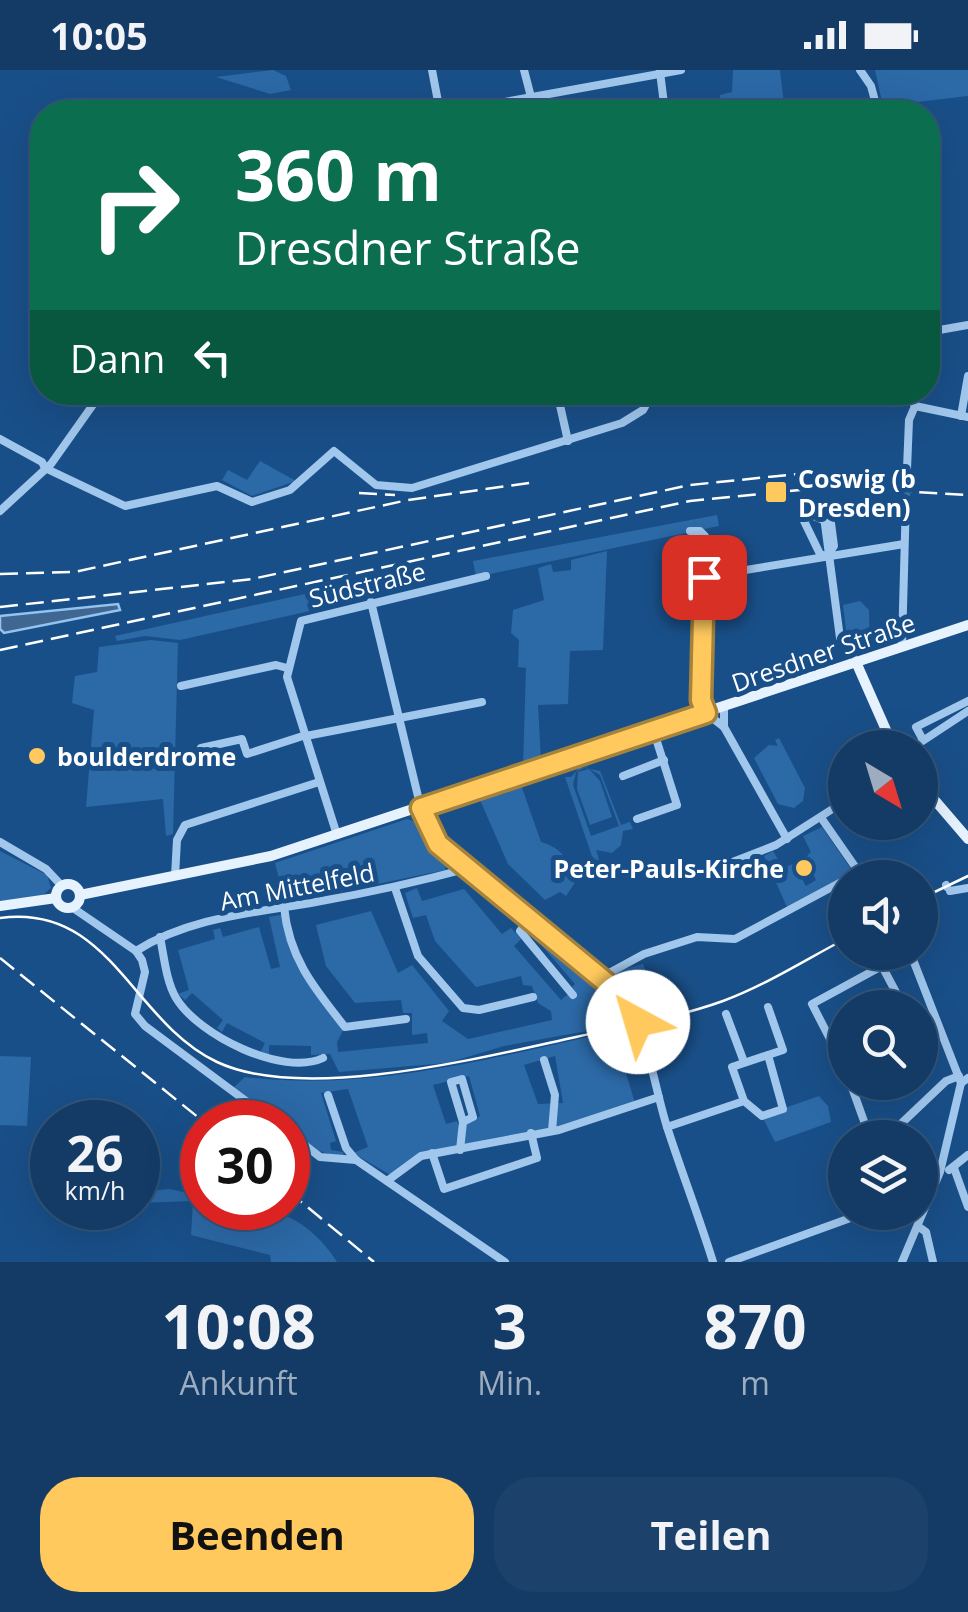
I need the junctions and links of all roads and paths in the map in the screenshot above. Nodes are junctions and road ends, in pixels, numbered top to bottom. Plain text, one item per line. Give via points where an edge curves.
1 (432, 70) edge
2 (524, 70) edge
3 (681, 70) edge
4 (860, 70) edge
5 (660, 72) edge
6 (531, 97) junction
7 (438, 100) edge
8 (515, 100) edge
9 (664, 100) edge
10 (874, 100) edge
11 (968, 326) edge
12 (940, 330) edge
13 (968, 376) edge
14 (92, 405) edge
15 (559, 405) edge
16 (644, 405) edge
17 (915, 406) joint
18 (964, 417) edge
19 (0, 439) edge
20 (568, 440) junction
21 (45, 468) junction
22 (908, 469) tunnel mouth
23 (906, 498) tunnel mouth
24 (0, 511) edge
25 (690, 532) dead end
26 (904, 544) junction
27 (828, 556) junction
28 (486, 576) dead end
29 (704, 577) junction
30 (371, 602) junction
31 (968, 625) edge
32 (902, 645) junction
33 (856, 662) junction
34 (287, 668) junction
35 (181, 686) dead end
36 (968, 701) edge
37 (482, 702) dead end
38 (724, 707) junction
39 (968, 711) edge
40 (706, 713) junction
41 (396, 716) junction
42 (724, 727) junction
43 (654, 729) junction
44 (886, 730) edge
45 (918, 730) edge
46 (938, 730) edge
47 (306, 736) junction
48 (201, 748) dead end
49 (664, 760) junction
50 (623, 776) dead end
51 (320, 782) junction
52 (938, 804) edge
53 (421, 808) junction
54 (828, 814) edge
55 (637, 819) dead end
56 (822, 819) junction
57 (337, 835) junction
58 (787, 839) junction
59 (968, 839) edge
60 (0, 842) edge
61 (851, 860) edge
62 (468, 868) junction
63 (712, 870) dead end
64 (175, 877) junction
65 (62, 886) junction
66 (395, 888) junction
67 (948, 888) dead end
68 (968, 888) edge
69 (828, 889) edge
70 (80, 895) junction
71 (56, 898) junction
72 (0, 906) edge
73 (284, 907) junction
74 (73, 908) junction
75 (528, 921) junction
76 (160, 936) junction
77 (136, 951) junction
78 (918, 970) edge
79 (600, 978) junction
80 (838, 990) edge
81 (895, 990) edge
82 (573, 995) dead end
83 (828, 995) edge
84 (533, 997) dead end
85 (768, 1007) dead end
86 (726, 1014) dead end
87 (406, 1019) dead end
88 (828, 1033) edge
89 (768, 1055) junction
90 (324, 1058) dead end
91 (544, 1060) dead end
92 (744, 1062) junction
93 (963, 1079) edge
94 (328, 1095) dead end
95 (659, 1096) junction
96 (246, 1100) edge
97 (744, 1101) junction
98 (905, 1120) edge
99 (463, 1122) junction
100 (667, 1127) junction
101 (552, 1131) junction
102 (531, 1133) junction
103 (310, 1149) edge
104 (460, 1150) junction
105 (432, 1153) junction
106 (968, 1155) edge
107 (356, 1160) junction
108 (954, 1168) junction
109 (940, 1172) junction
110 (938, 1177) edge
111 (387, 1181) junction
112 (968, 1208) edge
113 (828, 1226) edge
114 (918, 1230) edge
115 (923, 1230) edge
116 (505, 1262) edge
117 (713, 1262) edge
118 (729, 1262) edge
119 (902, 1262) edge
120 (933, 1262) edge

1 - 7 street
2 - 6 street
3 - 5 street
4 - 10 street
5 - 6 street
5 - 9 street
6 - 8 street
11 - 12 street
13 - 18 street
14 - 21 street
15 - 20 street
16 - 20 street via 636,416
17 - 18 street
17 - 22 street via 908,420
19 - 21 street
20 - 21 street via 432,484 393,489 376,485 334,451 290,490 252,502 217,486 125,506
21 - 24 street
23 - 26 street
25 - 29 street via 705,536
26 - 27 street
26 - 32 street
27 - 27 street via 834,546 831,523 811,515 803,524 820,554
27 - 29 street
27 - 33 street via 840,638
28 - 30 street, Südstraße
29 - 40 street
30 - 34 street, Südstraße via 304,618
30 - 41 street
31 - 32 main road, Dresdner Straße
32 - 33 main road, Dresdner Straße
33 - 38 main road, Dresdner Straße
33 - 44 main road
34 - 35 street
34 - 47 street
36 - 45 street
37 - 41 street
38 - 40 main road, Dresdner Straße
38 - 42 street
39 - 46 street
40 - 42 street
40 - 43 main road, Dresdner Straße
41 - 47 street
41 - 53 street
42 - 58 street
43 - 49 street
43 - 53 main road, Dresdner Straße
47 - 48 street via 247,754 242,739
47 - 51 street
49 - 50 street
49 - 55 street via 677,805
51 - 57 street
51 - 64 street via 185,825 177,840
52 - 59 main road
53 - 57 main road, Dresdner Straße
53 - 62 street via 432,837
54 - 56 street
56 - 58 street
56 - 61 street
57 - 64 main road, Dresdner Straße
58 - 63 street
60 - 65 street
62 - 66 street, Am Mittelfeld
62 - 75 street
64 - 70 main road, Dresdner Straße
65 - 70 main road via 74,886
65 - 71 main road
66 - 73 street, Am Mittelfeld
66 - 84 street via 418,956 463,1008
67 - 68 street
69 - 79 street via 735,940 697,937
70 - 74 main road
71 - 72 main road
71 - 74 main road via 62,908
73 - 76 street, Am Mittelfeld
73 - 87 street via 301,972 345,1027
74 - 77 street
75 - 79 street
75 - 82 street via 520,931
76 - 77 street, Am Mittelfeld
76 - 90 street via 176,998 214,1032 261,1058
77 - 96 street via 145,972 138,1017
78 - 93 street
79 - 95 street via 636,1017
80 - 81 street via 882,966
83 - 88 street via 812,1004
85 - 89 street via 783,1050
86 - 92 street
89 - 92 street
89 - 97 street via 783,1109 762,1116
91 - 101 street via 555,1095
92 - 97 street via 732,1067
93 - 98 street via 946,1082
93 - 109 street
94 - 107 street
95 - 100 street
95 - 101 street
97 - 100 street
99 - 99 street via 451,1082 462,1079 473,1117
99 - 104 street
100 - 117 street
101 - 102 street
102 - 104 street
102 - 105 street via 537,1158 444,1189
103 - 107 street via 320,1157
104 - 105 street
105 - 111 street
106 - 108 street
107 - 111 street
108 - 109 street
108 - 112 street
109 - 110 street
111 - 116 street
113 - 118 street
114 - 119 street
115 - 120 street

